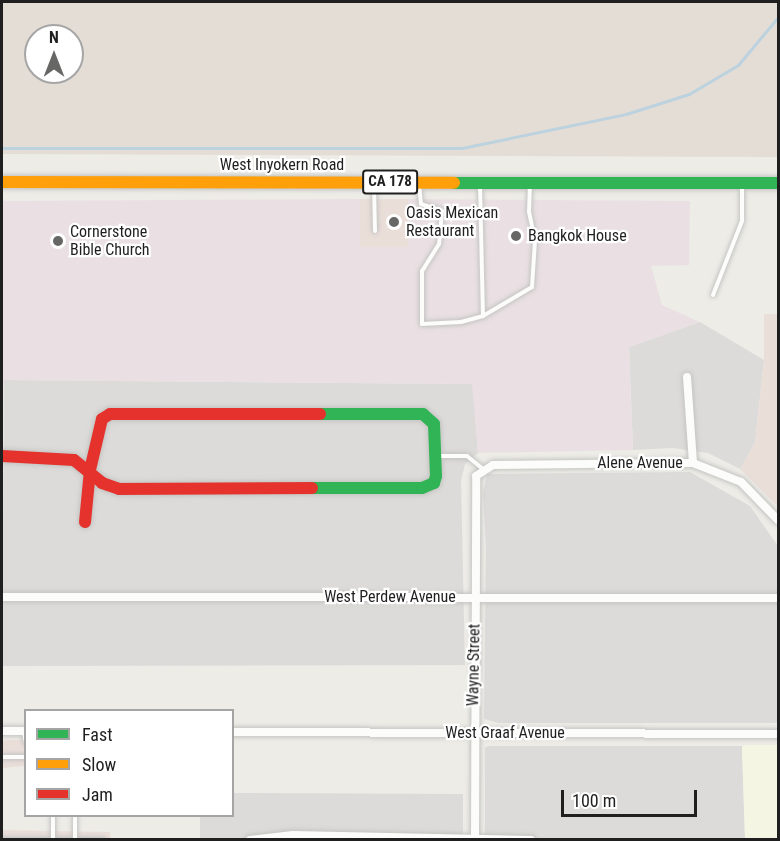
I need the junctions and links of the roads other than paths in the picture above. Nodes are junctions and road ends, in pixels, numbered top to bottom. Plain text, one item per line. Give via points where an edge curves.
1 (2, 182) edge
2 (374, 182) junction
3 (419, 182) junction
4 (480, 182) junction
5 (530, 183) junction
6 (742, 183) junction
7 (778, 183) edge
8 (375, 231) dead end
9 (713, 295) dead end
10 (483, 316) junction
11 (687, 377) dead end
12 (2, 456) edge
13 (436, 456) junction
14 (693, 463) junction
15 (483, 469) junction
16 (90, 470) junction
17 (778, 520) edge
18 (85, 522) dead end
19 (2, 597) edge
20 (475, 598) junction
21 (778, 598) edge
22 (2, 731) edge
23 (24, 731) edge
24 (234, 732) edge
25 (472, 733) junction
26 (778, 734) edge
27 (2, 757) edge
28 (24, 757) edge
29 (53, 817) edge
30 (75, 817) edge
31 (331, 837) edge
32 (419, 837) edge
33 (75, 838) edge
34 (475, 838) edge
35 (53, 839) edge
36 (2, 840) edge
37 (104, 840) edge
38 (250, 840) edge
39 (531, 840) edge

1 - 2 street, West Inyokern Road / CA 178
2 - 3 street, West Inyokern Road / CA 178
2 - 8 lane
3 - 4 street, West Inyokern Road / CA 178
3 - 10 lane via 421,204 442,211 439,244 422,271 422,324 461,322
4 - 5 street, West Inyokern Road / CA 178
4 - 10 lane
5 - 6 street, West Inyokern Road / CA 178
5 - 10 lane via 529,212 535,240 532,287
6 - 7 street, West Inyokern Road / CA 178
6 - 9 lane via 742,221
11 - 14 street
12 - 16 street via 65,458
13 - 15 lane via 466,456
13 - 16 street via 434,483 422,488 119,489 102,483
13 - 16 street via 434,424 423,414 116,413 102,419
14 - 15 street, Alene Avenue via 493,465
14 - 17 street, Alene Avenue via 741,482
15 - 20 street, Wayne Street via 476,476 473,490
16 - 18 street
19 - 20 street, West Perdew Avenue
20 - 21 street, West Perdew Avenue
20 - 25 street, Wayne Street via 477,679
22 - 23 street
24 - 25 street, West Graaf Avenue
25 - 26 street, West Graaf Avenue
25 - 34 street, Wayne Street
27 - 28 lane
29 - 35 lane
30 - 33 lane
31 - 32 street
31 - 38 street
32 - 34 street
33 - 35 lane
33 - 37 lane
34 - 39 street
35 - 36 lane

